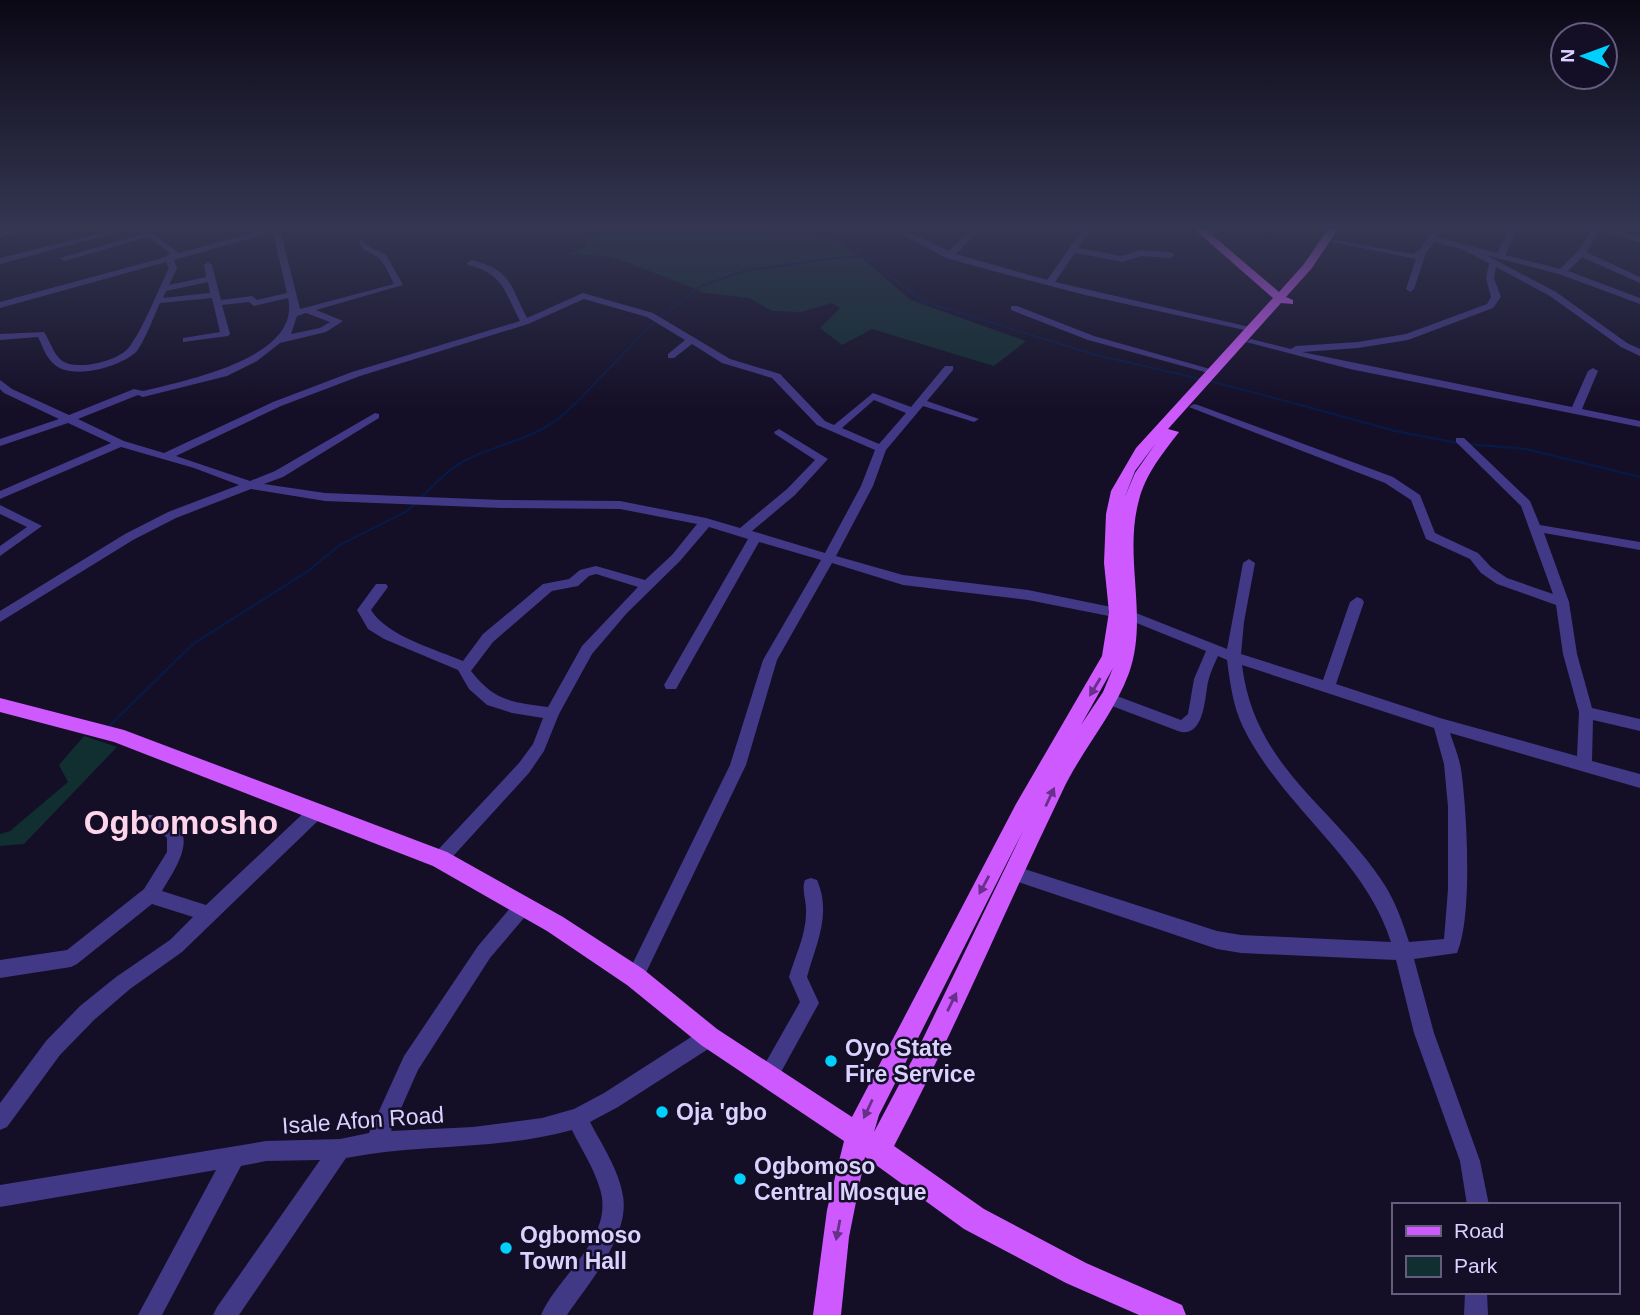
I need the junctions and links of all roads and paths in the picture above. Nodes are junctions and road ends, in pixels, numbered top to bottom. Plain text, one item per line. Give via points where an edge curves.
1 (53, 290) edge
2 (163, 290) edge
3 (214, 290) edge
4 (291, 290) edge
5 (378, 290) edge
6 (509, 290) edge
7 (1078, 290) edge
8 (1273, 290) edge
9 (1291, 290) edge
10 (1293, 290) edge
11 (1494, 290) edge
12 (1547, 290) edge
13 (1611, 290) edge
14 (292, 294) junction
15 (215, 299) junction
16 (1284, 300) junction
17 (157, 301) junction
18 (1640, 301) edge
19 (0, 305) edge
20 (1014, 308) dead end
21 (307, 310) junction
22 (296, 313) junction
23 (525, 322) junction
24 (1249, 328) junction
25 (0, 337) edge
26 (186, 340) dead end
27 (691, 340) junction
28 (275, 341) junction
29 (1251, 342) junction
30 (1281, 350) junction
31 (1640, 353) edge
32 (671, 356) dead end
33 (949, 368) dead end
34 (1593, 371) dead end
35 (1208, 380) junction
36 (3, 390) edge
37 (920, 402) junction
38 (1194, 407) junction
39 (1577, 409) junction
40 (911, 411) junction
41 (375, 416) dead end
42 (65, 419) junction
43 (974, 419) dead end
44 (1640, 424) edge
45 (834, 430) junction
46 (779, 432) dead end
47 (1460, 440) dead end
48 (0, 443) edge
49 (120, 443) junction
50 (881, 449) junction
51 (166, 456) junction
52 (253, 486) junction
53 (0, 495) edge
54 (0, 509) edge
55 (706, 523) junction
56 (1536, 528) junction
57 (749, 536) junction
58 (1640, 546) edge
59 (0, 552) edge
60 (828, 560) junction
61 (1249, 563) dead end
62 (648, 585) junction
63 (381, 587) dead end
64 (1357, 602) dead end
65 (1562, 602) junction
66 (1124, 614) junction
67 (0, 617) edge
68 (1213, 649) junction
69 (1234, 657) junction
70 (466, 668) junction
71 (671, 685) dead end
72 (1328, 685) junction
73 (1109, 699) junction
74 (0, 705) edge
75 (1586, 712) junction
76 (552, 713) junction
77 (1440, 724) junction
78 (1640, 725) edge
79 (1584, 763) junction
80 (1640, 781) edge
81 (317, 811) junction
82 (150, 821) dead end
83 (440, 859) junction
84 (1015, 874) junction
85 (811, 886) dead end
86 (150, 895) junction
87 (523, 906) junction
88 (208, 914) junction
89 (1402, 951) junction
90 (0, 969) edge
91 (635, 977) junction
92 (709, 1037) junction
93 (768, 1076) junction
94 (577, 1118) junction
95 (0, 1120) edge
96 (857, 1135) junction
97 (376, 1142) junction
98 (340, 1149) junction
99 (878, 1151) junction
100 (234, 1158) junction
101 (0, 1196) edge
102 (1478, 1203) edge
103 (1476, 1294) edge
104 (150, 1315) edge
105 (225, 1315) edge
106 (553, 1315) edge
107 (827, 1315) edge
108 (1172, 1315) edge
109 (1476, 1315) edge

1 - 19 street
2 - 17 street
3 - 15 street
4 - 14 street
5 - 21 street
6 - 23 street
7 - 24 street
8 - 16 main road
9 - 16 main road
10 - 16 main road
11 - 30 street via 1496,297 1490,306 1408,337
12 - 31 street
13 - 18 street
14 - 15 street via 254,303 252,299
14 - 22 street
15 - 17 street
15 - 26 street via 225,334
16 - 24 main road
16 - 29 main road
17 - 25 street via 138,346 93,368 72,369 52,356 41,334
20 - 35 street
21 - 22 street
21 - 28 street via 338,321 323,330
22 - 28 street via 288,332
23 - 27 street via 583,296 650,315
23 - 51 street via 345,378 253,413
24 - 35 main road
27 - 32 street
27 - 45 street via 726,361 786,382 808,412
28 - 42 street via 223,374 140,392
29 - 30 street
29 - 35 main road
30 - 39 street
33 - 37 street
34 - 39 street
35 - 38 main road
35 - 66 main road via 1141,451 1118,491 1112,537
36 - 42 street
37 - 40 street
37 - 43 street
38 - 65 street via 1390,480 1416,498 1430,536 1474,556 1502,581
38 - 66 main road via 1163,443 1130,502
39 - 44 street
40 - 45 street via 873,396
40 - 50 street
41 - 52 street
42 - 48 street
42 - 49 street
45 - 50 street
46 - 57 street via 822,458
47 - 56 street via 1526,504
49 - 51 street
49 - 53 street
50 - 60 street
51 - 52 street
52 - 55 street via 315,496 517,505 607,503
52 - 67 street via 202,502 129,537
54 - 59 street via 36,526
55 - 57 street
55 - 62 street
56 - 58 street
56 - 65 street
57 - 60 street
57 - 71 street via 718,604 697,632
60 - 66 street via 914,582 1028,595
60 - 91 street via 770,660 737,765
61 - 69 street
62 - 70 street via 596,570 573,583 548,587 488,638
62 - 76 street via 587,649
63 - 70 street via 364,610 373,625
64 - 72 street
65 - 75 street
66 - 68 street
66 - 73 main road via 1122,668
66 -> 96 main road via 1101,677 1023,810
68 - 69 street
68 - 73 street via 1201,679 1195,717 1183,727
69 - 72 street
69 - 89 street via 1241,696 1260,746 1378,891 1394,919
70 - 76 street via 464,672 482,698
72 - 77 street
84 -> 73 main road via 1062,771
74 - 81 main road via 117,735
75 - 78 street
75 - 79 street
76 - 83 street via 539,747 524,768
77 - 79 street
77 - 89 street via 1453,769 1455,938 1451,947
79 - 80 street
81 - 83 main road
81 - 88 street
82 - 86 street via 167,827 175,836 176,853
83 - 87 main road
84 - 89 street via 1217,940
99 -> 84 main road
85 - 93 street via 816,927 798,977 810,1003
86 - 88 street
86 - 90 street via 71,958
87 - 91 main road
87 - 97 street via 484,952 411,1063
88 - 95 street via 176,946 87,1013 54,1048
89 - 102 street via 1424,1036 1470,1158
91 - 92 main road
92 - 93 main road
92 - 94 street, Isale Afon Road
93 - 96 main road
94 - 97 street, Isale Afon Road via 542,1128 472,1137
94 - 106 street via 613,1197 613,1218
96 - 99 main road
96 -> 107 main road via 831,1262
97 - 98 street, Isale Afon Road
98 - 100 street, Isale Afon Road via 267,1151
98 - 105 street
99 - 108 main road via 928,1189 1020,1246
100 - 101 street, Isale Afon Road
100 - 104 street
103 - 109 street

